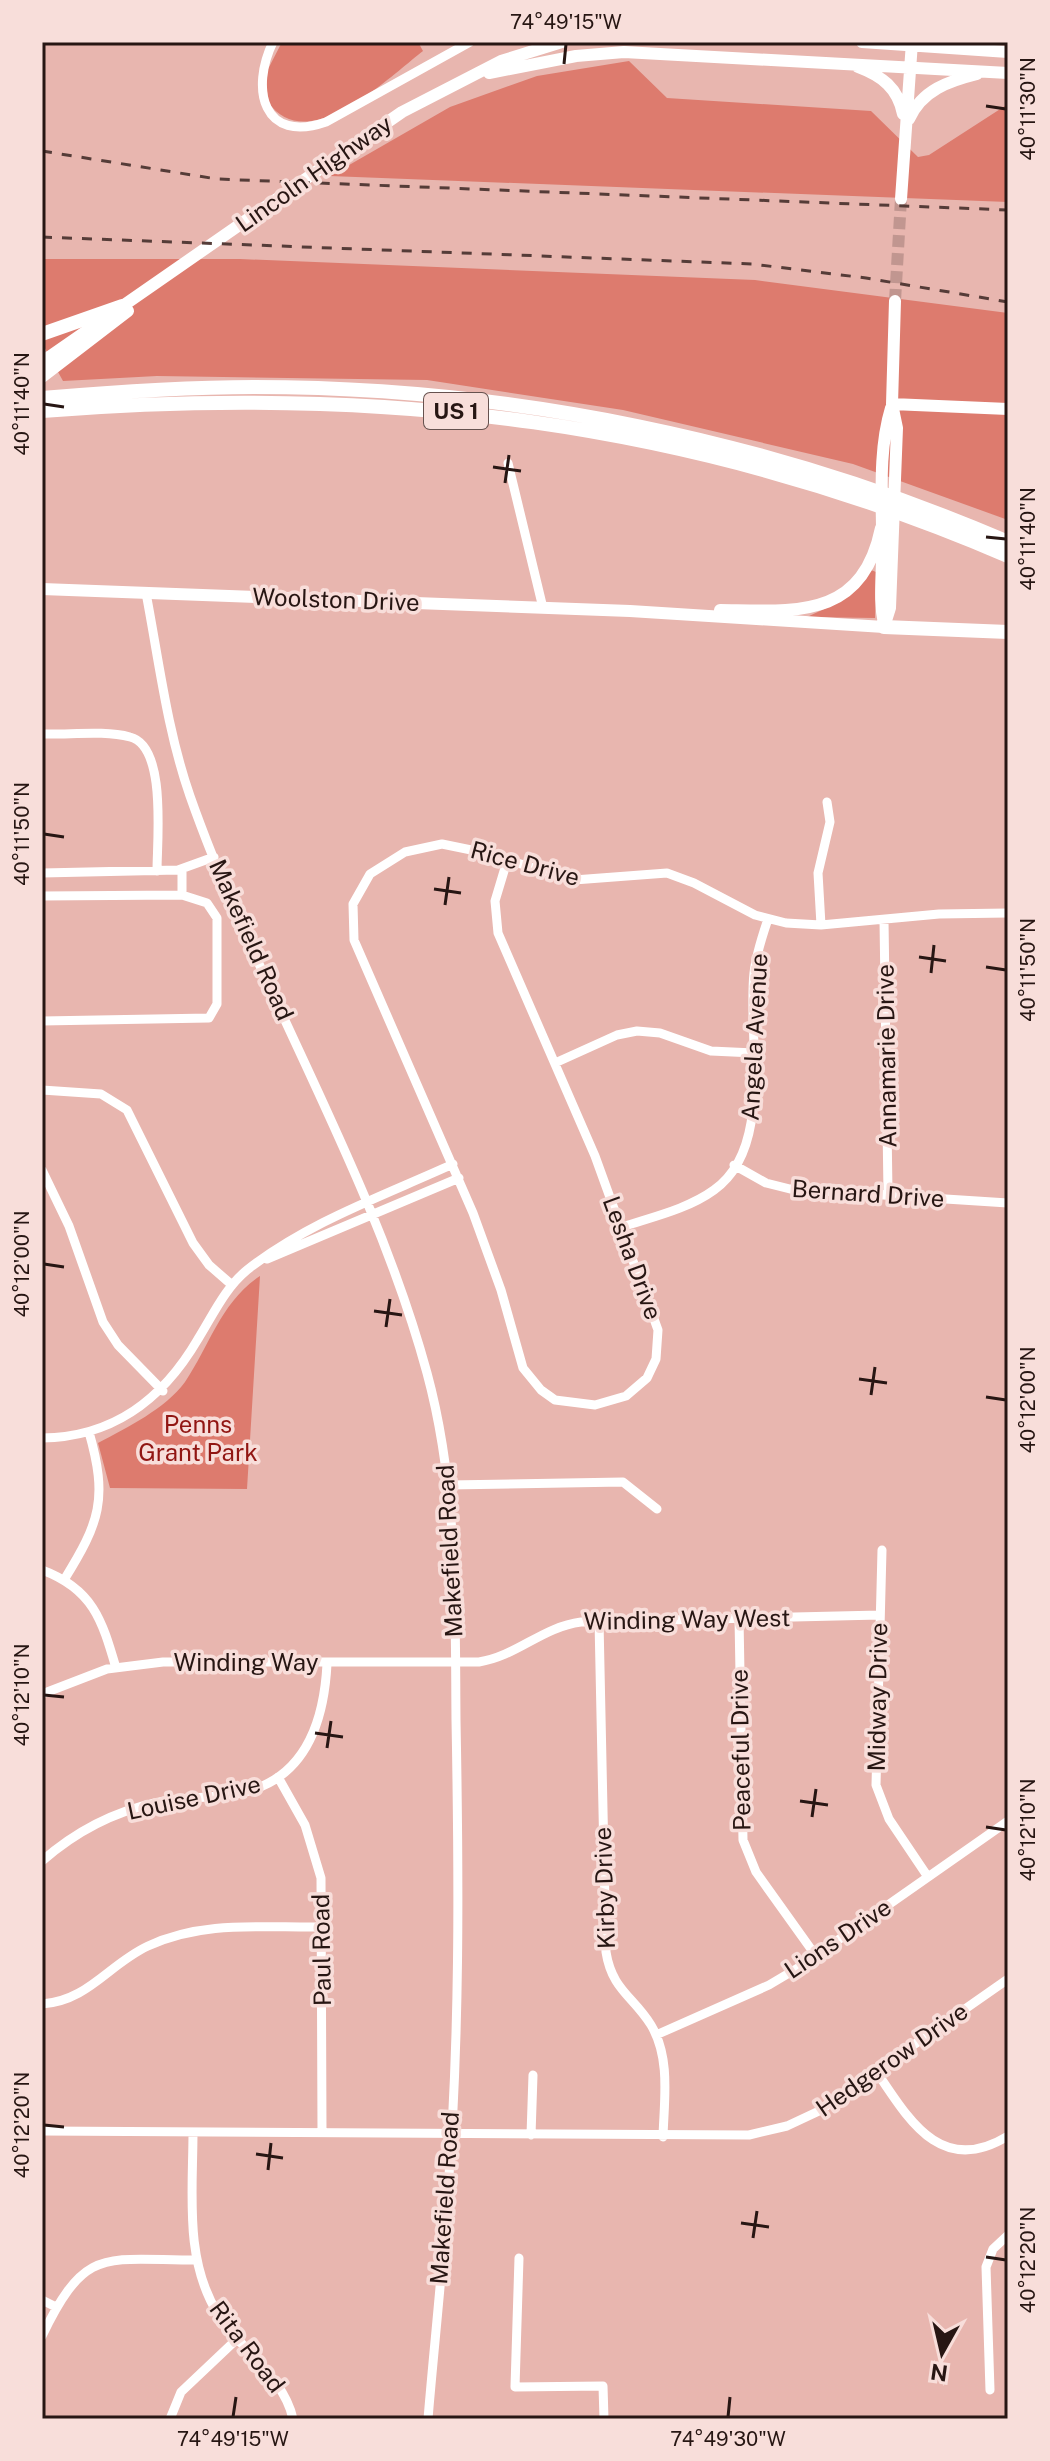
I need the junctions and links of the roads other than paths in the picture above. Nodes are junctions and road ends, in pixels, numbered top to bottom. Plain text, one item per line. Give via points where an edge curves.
1 (273, 42) edge
2 (470, 42) edge
3 (562, 42) edge
4 (862, 42) edge
5 (954, 42) edge
6 (912, 44) edge
7 (978, 50) junction
8 (1008, 52) edge
9 (843, 62) junction
10 (908, 66) junction
11 (988, 72) junction
12 (1008, 73) edge
13 (470, 78) junction
14 (905, 125) junction
15 (901, 199) tunnel mouth
16 (164, 280) junction
17 (895, 301) tunnel mouth
18 (122, 306) junction
19 (42, 334) edge
20 (42, 362) edge
21 (42, 377) edge
22 (892, 404) junction
23 (44, 406) edge
24 (1008, 409) edge
25 (508, 463) dead end
26 (857, 492) junction
27 (919, 513) junction
28 (881, 528) junction
29 (1008, 542) edge
30 (1008, 556) edge
31 (42, 589) edge
32 (146, 593) junction
33 (543, 608) junction
34 (630, 611) junction
35 (884, 627) junction
36 (1008, 632) edge
37 (42, 734) edge
38 (827, 802) dead end
39 (214, 857) junction
40 (507, 861) junction
41 (182, 869) junction
42 (157, 871) junction
43 (42, 873) edge
44 (182, 895) junction
45 (42, 896) edge
46 (1008, 913) edge
47 (768, 919) junction
48 (884, 920) junction
49 (821, 925) junction
50 (42, 1021) edge
51 (754, 1053) junction
52 (555, 1063) junction
53 (42, 1090) edge
54 (453, 1164) junction
55 (734, 1165) junction
56 (42, 1170) edge
57 (459, 1178) junction
58 (888, 1192) junction
59 (368, 1203) junction
60 (1008, 1203) edge
61 (373, 1215) junction
62 (622, 1227) junction
63 (255, 1264) junction
64 (232, 1285) junction
65 (163, 1391) junction
66 (89, 1432) junction
67 (42, 1438) edge
68 (449, 1485) junction
69 (657, 1509) dead end
70 (882, 1550) dead end
71 (42, 1570) edge
72 (64, 1580) junction
73 (880, 1615) junction
74 (739, 1618) junction
75 (599, 1621) junction
76 (456, 1663) junction
77 (327, 1664) junction
78 (116, 1668) junction
79 (42, 1694) edge
80 (278, 1777) junction
81 (1008, 1821) edge
82 (42, 1861) edge
83 (928, 1877) junction
84 (323, 1927) junction
85 (816, 1956) junction
86 (1008, 1979) edge
87 (42, 2004) edge
88 (656, 2035) junction
89 (876, 2071) junction
90 (533, 2075) dead end
91 (42, 2131) edge
92 (193, 2132) junction
93 (322, 2132) junction
94 (451, 2132) junction
95 (531, 2135) junction
96 (1008, 2136) edge
97 (663, 2137) junction
98 (1008, 2235) edge
99 (519, 2258) dead end
100 (197, 2260) junction
101 (42, 2300) edge
102 (56, 2307) junction
103 (42, 2336) edge
104 (237, 2339) junction
105 (990, 2390) dead end
106 (170, 2419) edge
107 (293, 2419) edge
108 (428, 2419) edge
109 (604, 2419) edge

1 - 2 street via 262,67 265,102 274,116 296,126 326,122
3 - 13 main road, Lincoln Highway via 521,53
4 - 6 main road
5 - 7 main road
6 - 7 main road
6 - 10 main road
7 - 8 main road
9 - 10 main road, Lincoln Highway
9 - 13 main road, Lincoln Highway via 624,52
9 - 14 main road via 886,81 898,97
10 - 11 main road, Lincoln Highway
10 - 14 main road
11 - 12 main road, Lincoln Highway
11 - 14 main road via 935,89 917,104
13 - 16 main road, Lincoln Highway via 402,112
14 - 15 main road
16 - 18 main road, Lincoln Highway
16 - 21 main road, Lincoln Highway
17 - 22 main road, Woolston Drive
18 - 19 highway
18 - 20 main road, Lincoln Highway
22 - 24 main road
22 - 28 main road, Woolston Drive via 885,428
22 - 35 main road, Woolston Drive via 897,428 890,608
23 - 26 highway, US 1 via 255,400 458,411 658,444
23 - 26 highway, US 1 via 64,396 254,387 460,398 660,431
25 - 33 street
26 - 27 highway, US 1
27 - 29 highway, US 1
27 - 30 highway, US 1
28 - 34 main road, Woolston Drive via 859,580 821,606 794,611
28 - 35 main road, Woolston Drive
31 - 32 main road, Woolston Drive
32 - 33 main road, Woolston Drive
32 - 39 street, Makefield Road via 178,756
33 - 34 main road, Woolston Drive
34 - 35 main road, Woolston Drive
35 - 36 highway
37 - 42 street via 129,737 143,744 155,765
38 - 49 street via 830,822 818,873
39 - 41 street
39 - 59 street, Makefield Road
40 - 47 street, Rice Drive via 574,880 667,873
40 - 52 street, Lesha Drive via 495,901 498,933
40 - 54 street, Rice Drive via 442,844 405,852 370,874 353,904 352,928 362,960
41 - 42 street
41 - 44 street
42 - 43 street
44 - 45 street
44 - 50 street via 207,903 217,918 213,1016
46 - 48 street, Rice Drive
47 - 49 street, Rice Drive
47 - 51 street, Angela Avenue via 754,974
48 - 49 street, Rice Drive
48 - 58 street, Annamarie Drive
51 - 52 street via 711,1051 660,1033 637,1031
51 - 55 street, Angela Avenue via 752,1123
52 - 62 street, Lesha Drive
53 - 64 street via 101,1094 127,1110 193,1243
54 - 57 street, Rice Drive
54 - 59 street
55 - 58 street, Bernard Drive via 776,1187
55 - 62 street, Angela Avenue via 721,1185 700,1198
56 - 65 street via 69,1226 103,1322
57 - 61 street
57 - 62 street, Lesha Drive via 501,1290 523,1368 541,1390 566,1403 606,1403 626,1396 647,1378 656,1359 656,1323
58 - 60 street, Bernard Drive
59 - 61 street, Makefield Road
59 - 63 street via 295,1236
61 - 63 street
61 - 68 street, Makefield Road via 427,1371
63 - 64 street
64 - 65 street
65 - 66 street via 133,1414
66 - 67 street
66 - 72 street via 100,1475 99,1514
68 - 69 street via 623,1482
68 - 76 street, Makefield Road
70 - 73 street, Midway Drive
71 - 72 street
72 - 78 street via 99,1615
73 - 74 street, Winding Way West
73 - 83 street, Midway Drive via 876,1785 889,1819
74 - 75 street, Winding Way West
74 - 85 street, Peaceful Drive via 743,1840 756,1872
75 - 76 street, Winding Way West via 566,1624 494,1660
75 - 88 street, Kirby Drive via 606,1952 617,1986
76 - 77 street, Winding Way
76 - 94 street, Makefield Road via 459,1922
77 - 78 street, Winding Way via 163,1662
77 - 80 street, Louise Drive via 325,1702 316,1733
78 - 79 street, Winding Way
80 - 82 street, Louise Drive via 243,1793 137,1807 92,1825
80 - 84 street, Paul Road via 318,1862
81 - 83 street, Lions Drive
83 - 85 street, Lions Drive
84 - 87 street via 191,1930 140,1950 81,1994
84 - 93 street, Paul Road
85 - 88 street, Lions Drive via 769,1985
86 - 89 street, Hedgerow Drive
88 - 97 street, Kirby Drive via 663,2065
89 - 96 street via 911,2122 935,2142 977,2149
89 - 97 street, Hedgerow Drive via 819,2111 787,2126 731,2137
90 - 95 street
91 - 92 street, Hedgerow Drive
92 - 93 street, Hedgerow Drive
92 - 100 street, Rita Road
93 - 94 street, Hedgerow Drive
94 - 95 street, Hedgerow Drive
94 - 108 street, Makefield Road
95 - 97 street, Hedgerow Drive
98 - 105 street via 993,2249 986,2267
99 - 109 street via 515,2387 603,2386
100 - 102 street via 122,2260 93,2266 76,2278
100 - 104 street, Rita Road via 216,2311
101 - 102 street
102 - 103 street
104 - 106 street via 181,2392
104 - 107 street, Rita Road via 287,2400

